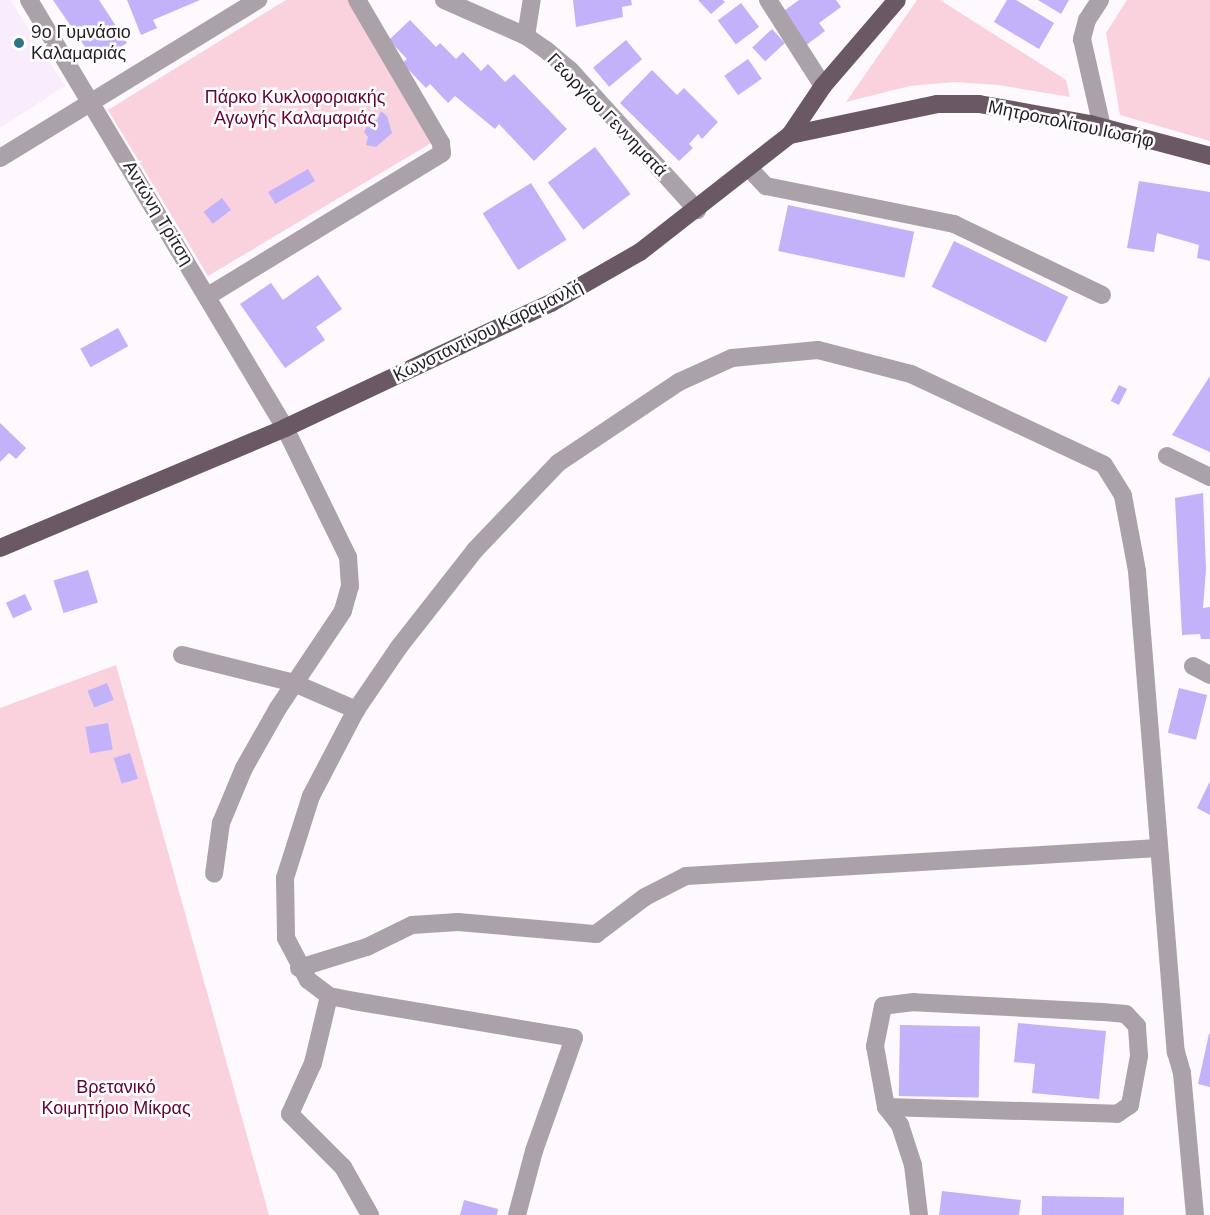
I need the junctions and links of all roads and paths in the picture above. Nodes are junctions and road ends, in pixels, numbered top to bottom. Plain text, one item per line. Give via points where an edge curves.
1 (29, 0) edge
2 (258, 0) edge
3 (357, 0) edge
4 (444, 0) edge
5 (532, 0) edge
6 (768, 0) edge
7 (897, 0) edge
8 (1100, 0) edge
9 (526, 36) junction
10 (823, 86) junction
11 (92, 102) junction
12 (1102, 127) junction
13 (790, 135) junction
14 (1210, 156) edge
15 (0, 158) edge
16 (748, 168) junction
17 (697, 210) junction
18 (1102, 295) dead end
19 (208, 296) junction
20 (285, 428) junction
21 (1167, 456) dead end
22 (1210, 477) edge
23 (0, 548) edge
24 (182, 656) dead end
25 (1192, 666) dead end
26 (1210, 675) edge
27 (294, 683) junction
28 (356, 710) junction
29 (1158, 848) junction
30 (214, 874) dead end
31 (299, 968) junction
32 (329, 996) junction
33 (886, 1107) junction
34 (370, 1215) edge
35 (517, 1215) edge
36 (919, 1215) edge
37 (1195, 1215) edge

1 - 11 street, Αντώνη Τρίτση
2 - 11 street
3 - 19 street via 441,143 442,153
4 - 9 street, Γεωργίου Γεννηματά
5 - 9 street
6 - 10 street
7 - 10 main road, Κωνσταντίνου Καραμανλή
8 - 12 street via 1087,20 1082,39
9 - 17 street, Γεωργίου Γεννηματά via 571,71
10 - 13 main road, Κωνσταντίνου Καραμανλή
11 - 15 street
11 - 19 street, Αντώνη Τρίτση
12 - 13 main road, Μητροπολίτου Ιωσήφ via 979,104 937,104
12 - 14 main road, Μητροπολίτου Ιωσήφ
13 - 16 main road, Κωνσταντίνου Καραμανλή
16 - 17 main road, Κωνσταντίνου Καραμανλή
16 - 18 street via 766,186 954,224
17 - 20 main road, Κωνσταντίνου Καραμανλή via 640,252 551,303
19 - 20 street, Αντώνη Τρίτση
20 - 23 main road, Κωνσταντίνου Καραμανλή
20 - 27 street, Αντώνη Τρίτση via 328,510 350,572 343,611
21 - 22 street
24 - 27 street
25 - 26 street
27 - 28 street
27 - 30 street, Αντώνη Τρίτση via 231,796 216,844
28 - 29 street via 455,575 558,462 679,382 732,358 818,350 911,374 1104,465 1123,496 1137,571
28 - 31 street via 311,796 288,860 284,921
29 - 31 street via 687,876 645,897 596,934 458,922 412,925 368,947
29 - 37 street
31 - 32 street via 318,990
32 - 34 street via 313,1063 290,1114 343,1167
32 - 35 street via 574,1038 534,1151
33 - 33 street via 875,1046 883,1006 914,1002 1074,1009 1126,1014 1137,1026 1139,1056 1130,1106 1117,1114
33 - 36 street via 900,1125 913,1165

